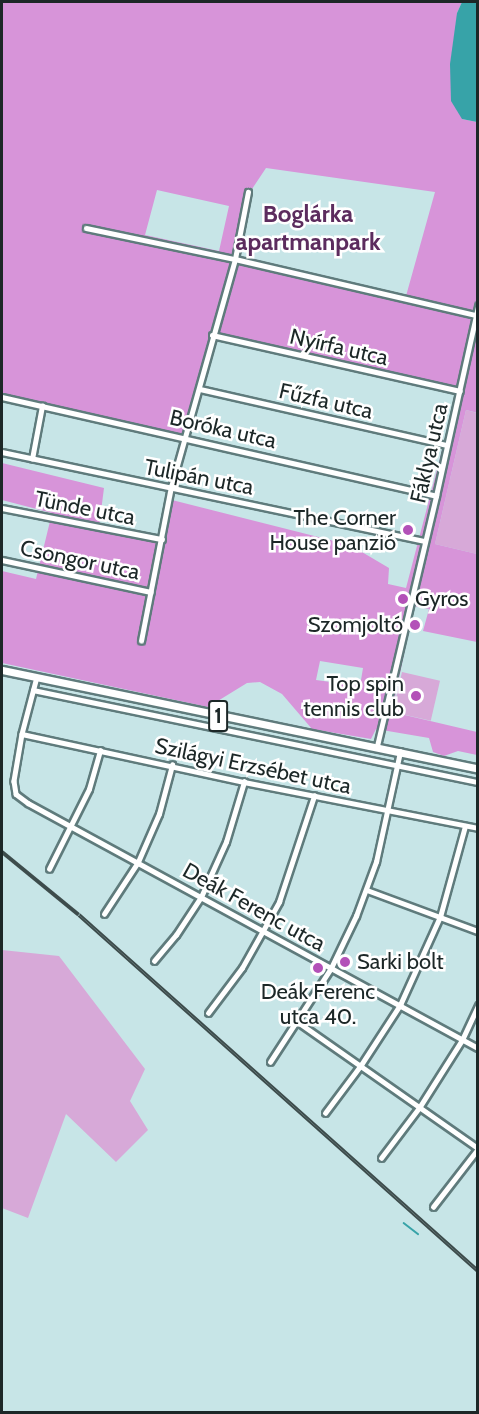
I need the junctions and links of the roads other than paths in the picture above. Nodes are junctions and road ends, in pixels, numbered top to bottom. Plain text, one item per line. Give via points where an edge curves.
1 (248, 192) dead end
2 (86, 228) dead end
3 (235, 259) junction
4 (477, 306) edge
5 (475, 315) junction
6 (212, 335) junction
7 (200, 389) junction
8 (459, 391) junction
9 (2, 397) edge
10 (42, 406) junction
11 (183, 437) junction
12 (446, 445) junction
13 (2, 452) edge
14 (32, 459) junction
15 (171, 487) junction
16 (436, 496) junction
17 (2, 508) edge
18 (162, 539) junction
19 (424, 541) junction
20 (2, 560) edge
21 (152, 592) junction
22 (141, 641) dead end
23 (2, 670) edge
24 (37, 677) junction
25 (33, 690) junction
26 (110, 692) junction
27 (108, 706) junction
28 (22, 734) junction
29 (377, 747) junction
30 (99, 751) junction
31 (400, 752) junction
32 (172, 765) junction
33 (398, 765) junction
34 (477, 769) edge
35 (244, 782) junction
36 (477, 782) edge
37 (315, 796) junction
38 (389, 812) junction
39 (465, 826) junction
40 (72, 828) junction
41 (477, 828) edge
42 (138, 862) junction
43 (49, 869) dead end
44 (367, 890) junction
45 (201, 897) junction
46 (104, 914) dead end
47 (441, 917) junction
48 (263, 931) junction
49 (477, 931) edge
50 (154, 962) dead end
51 (331, 968) junction
52 (400, 1005) junction
53 (477, 1005) edge
54 (208, 1013) dead end
55 (298, 1022) junction
56 (462, 1040) junction
57 (477, 1048) edge
58 (270, 1062) dead end
59 (361, 1065) junction
60 (419, 1108) junction
61 (325, 1113) dead end
62 (477, 1148) edge
63 (381, 1158) dead end
64 (433, 1207) dead end

1 - 3 street, Tünde utca
2 - 3 street
3 - 5 street
3 - 6 street, Tünde utca
4 - 5 street, Fáklya utca
5 - 8 street, Fáklya utca
6 - 7 street, Tünde utca
6 - 8 street, Nyírfa utca
7 - 11 street, Tünde utca
7 - 12 street, Fűzfa utca
8 - 12 street, Fáklya utca
9 - 10 street, Boróka utca
10 - 11 street, Boróka utca
10 - 14 street
11 - 15 street, Tünde utca
11 - 16 street, Boróka utca
12 - 16 street, Fáklya utca
13 - 14 street, Tulipán utca
14 - 15 street, Tulipán utca
15 - 18 street, Tünde utca
15 - 19 street, Tulipán utca
16 - 19 street, Fáklya utca
17 - 18 street, Tünde utca
18 - 21 street, Tünde utca
19 - 29 street, Fáklya utca
20 - 21 street, Csongor utca
21 - 22 street, Tünde utca
23 - 24 main road, 1
24 - 25 street
24 - 26 main road, 1
25 - 27 street
25 - 28 street
26 - 27 street
26 - 29 main road, 1
27 - 33 street
28 - 30 street, Szilágyi Erzsébet utca
28 - 40 street, Deák Ferenc utca via 14,781 16,794
29 - 31 main road, 1
30 - 32 street, Szilágyi Erzsébet utca
30 - 40 street via 89,789
31 - 33 street
31 - 34 main road, 1
32 - 35 street, Szilágyi Erzsébet utca
32 - 42 street via 159,814
33 - 36 street
33 - 38 street
35 - 37 street, Szilágyi Erzsébet utca
35 - 45 street via 226,842
37 - 38 street, Szilágyi Erzsébet utca
37 - 48 street via 279,903
38 - 39 street, Szilágyi Erzsébet utca
38 - 44 street
39 - 41 street, Szilágyi Erzsébet utca
39 - 47 street
40 - 42 street, Deák Ferenc utca
40 - 43 street
42 - 45 street, Deák Ferenc utca
42 - 46 street
44 - 47 street
44 - 51 street
45 - 48 street, Deák Ferenc utca
45 - 50 street
47 - 49 street
47 - 52 street
48 - 51 street, Deák Ferenc utca
48 - 54 street via 242,968
51 - 52 street, Deák Ferenc utca
51 - 55 street
52 - 56 street, Deák Ferenc utca
52 - 59 street
53 - 56 street
55 - 58 street
55 - 59 street
56 - 57 street, Deák Ferenc utca
56 - 60 street
59 - 60 street
59 - 61 street
60 - 62 street
60 - 63 street
62 - 64 street

